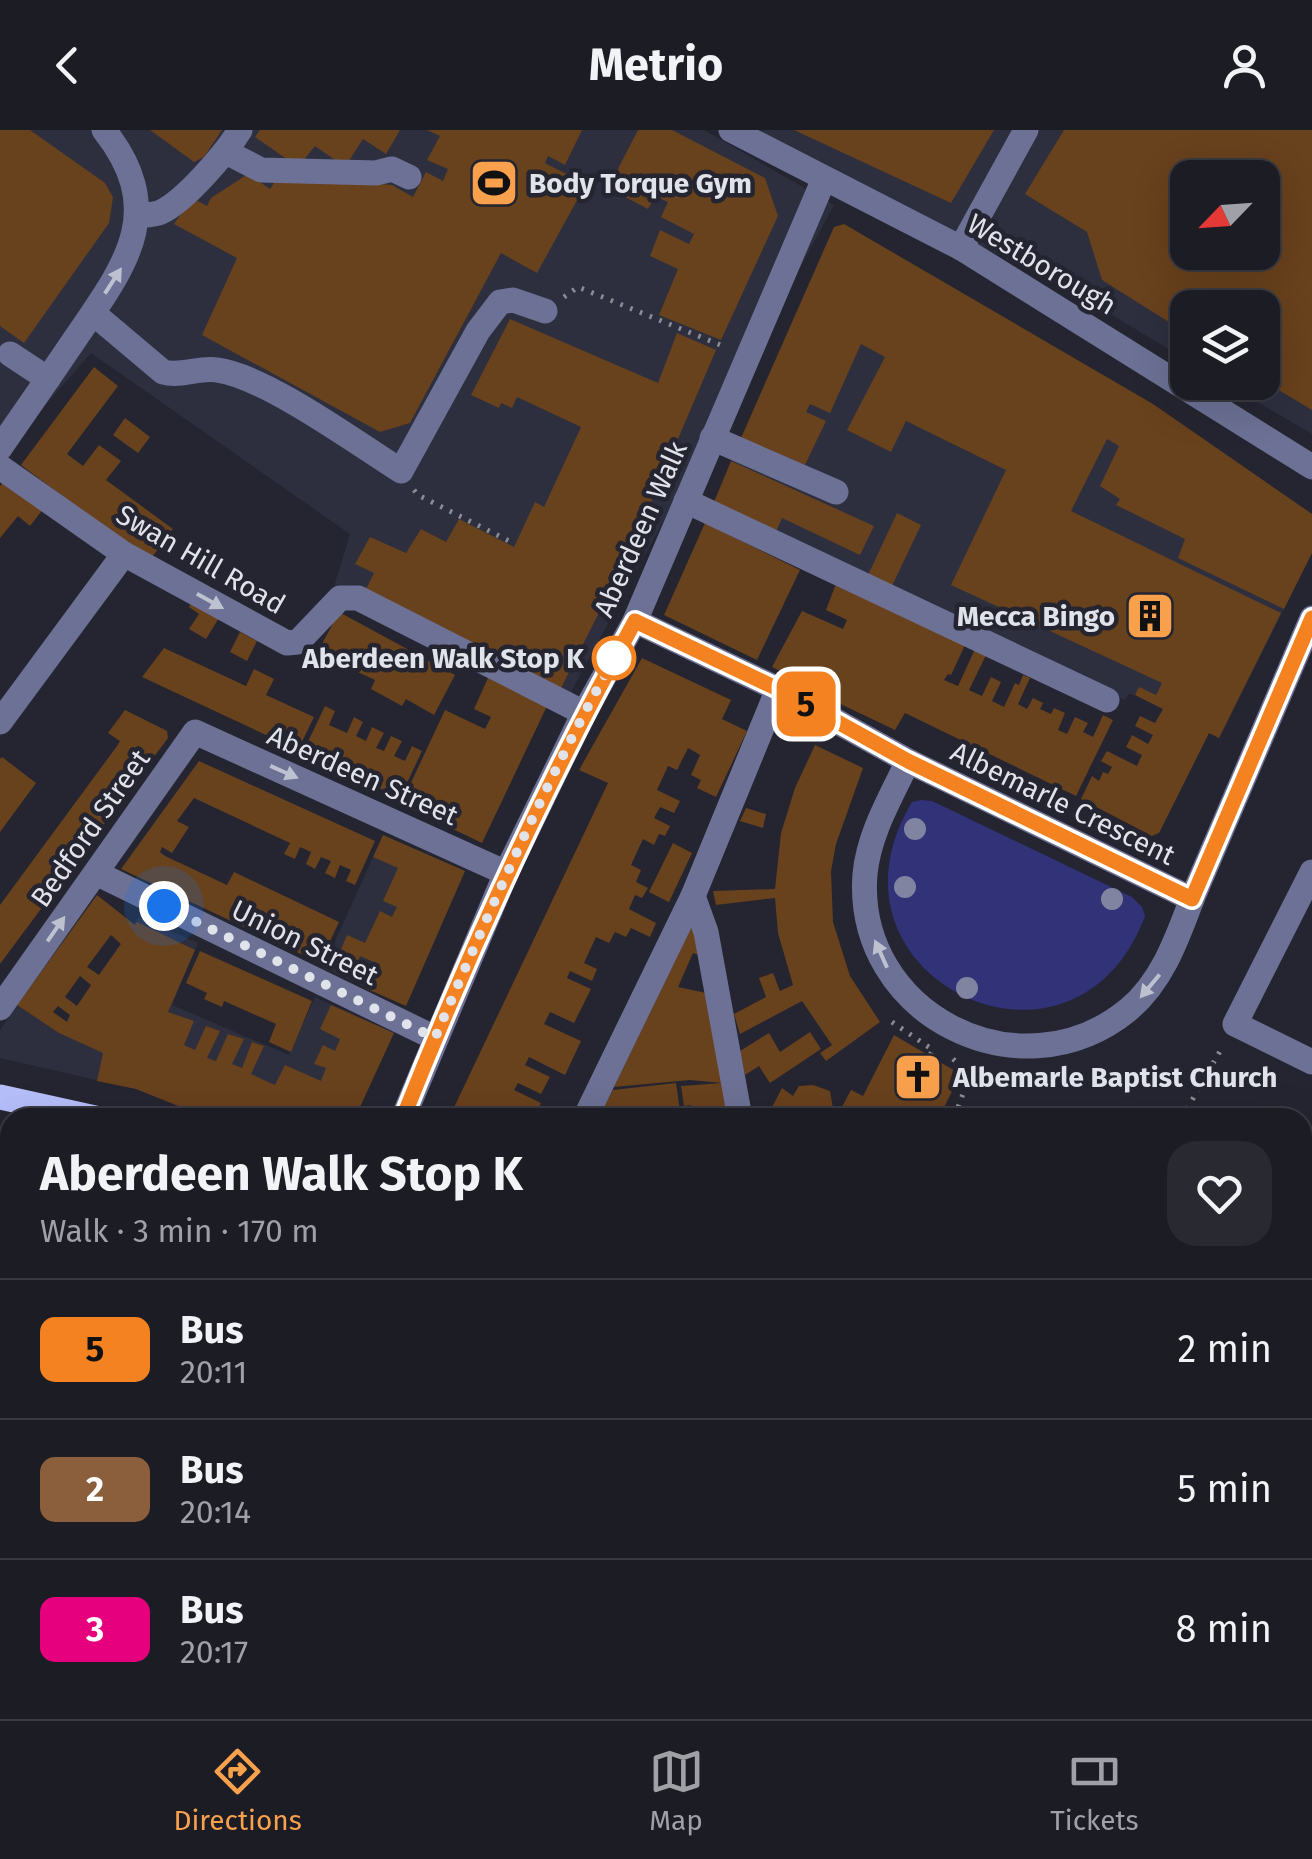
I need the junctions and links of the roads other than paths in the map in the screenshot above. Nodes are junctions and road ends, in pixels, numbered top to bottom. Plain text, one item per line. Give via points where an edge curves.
1 (104, 130) edge
2 (240, 130) edge
3 (732, 130) edge
4 (1026, 130) edge
5 (226, 152) junction
6 (409, 176) dead end
7 (824, 179) junction
8 (136, 216) junction
9 (961, 248) junction
10 (545, 311) road end
11 (93, 313) junction
12 (10, 354) dead end
13 (48, 379) junction
14 (712, 438) junction
15 (0, 448) edge
16 (0, 467) edge
17 (1312, 467) edge
18 (836, 492) dead end
19 (686, 501) junction
20 (124, 554) junction
21 (1312, 618) edge
22 (635, 621) junction
23 (778, 689) junction
24 (1107, 700) dead end
25 (584, 713) junction
26 (0, 722) edge
27 (195, 732) joint
28 (908, 761) junction
29 (1312, 872) edge
30 (96, 873) junction
31 (506, 873) junction
32 (694, 896) junction
33 (1192, 899) junction
34 (0, 1008) edge
35 (435, 1038) junction
36 (1312, 1062) edge
37 (0, 1097) edge
38 (50, 1108) edge
39 (407, 1108) edge
40 (589, 1108) edge
41 (738, 1108) edge

1 - 8 street via 128,167
2 - 5 street
3 - 7 street, Westborough
4 - 9 street
5 - 6 street via 261,170 392,169
5 - 8 street via 161,212
7 - 9 street, Westborough
7 - 14 street, Aberdeen Walk
11 -> 8 street via 129,255
9 - 17 street, Westborough
10 - 11 street via 500,302 401,471 261,386 216,370 163,372
11 - 13 street
12 - 13 street
13 - 15 street
14 - 18 street
14 - 19 street, Aberdeen Walk
16 - 20 street, Swan Hill Road
19 - 22 street, Aberdeen Walk
19 - 24 street
20 -> 25 street, Swan Hill Road via 287,642 298,642 340,598 358,598
20 - 26 street
21 - 33 street, Albemarle Crescent
22 - 23 street, Albemarle Crescent
22 - 25 street, Aberdeen Walk
23 - 28 street, Albemarle Crescent
23 - 32 street
25 - 31 street, Aberdeen Walk
27 - 30 street, Bedford Street
27 -> 31 street, Aberdeen Street
28 - 33 street, Albemarle Crescent
33 -> 28 street, Albemarle Crescent via 1146,992 1087,1035 1039,1046 967,1036 916,1003 886,967 865,900 874,831
29 - 36 street via 1235,1024
34 -> 30 street, Bedford Street
30 - 35 street, Union Street
31 - 35 street, Aberdeen Walk
32 - 40 street
32 - 41 street
35 - 39 street, Aberdeen Walk
37 - 38 main road

